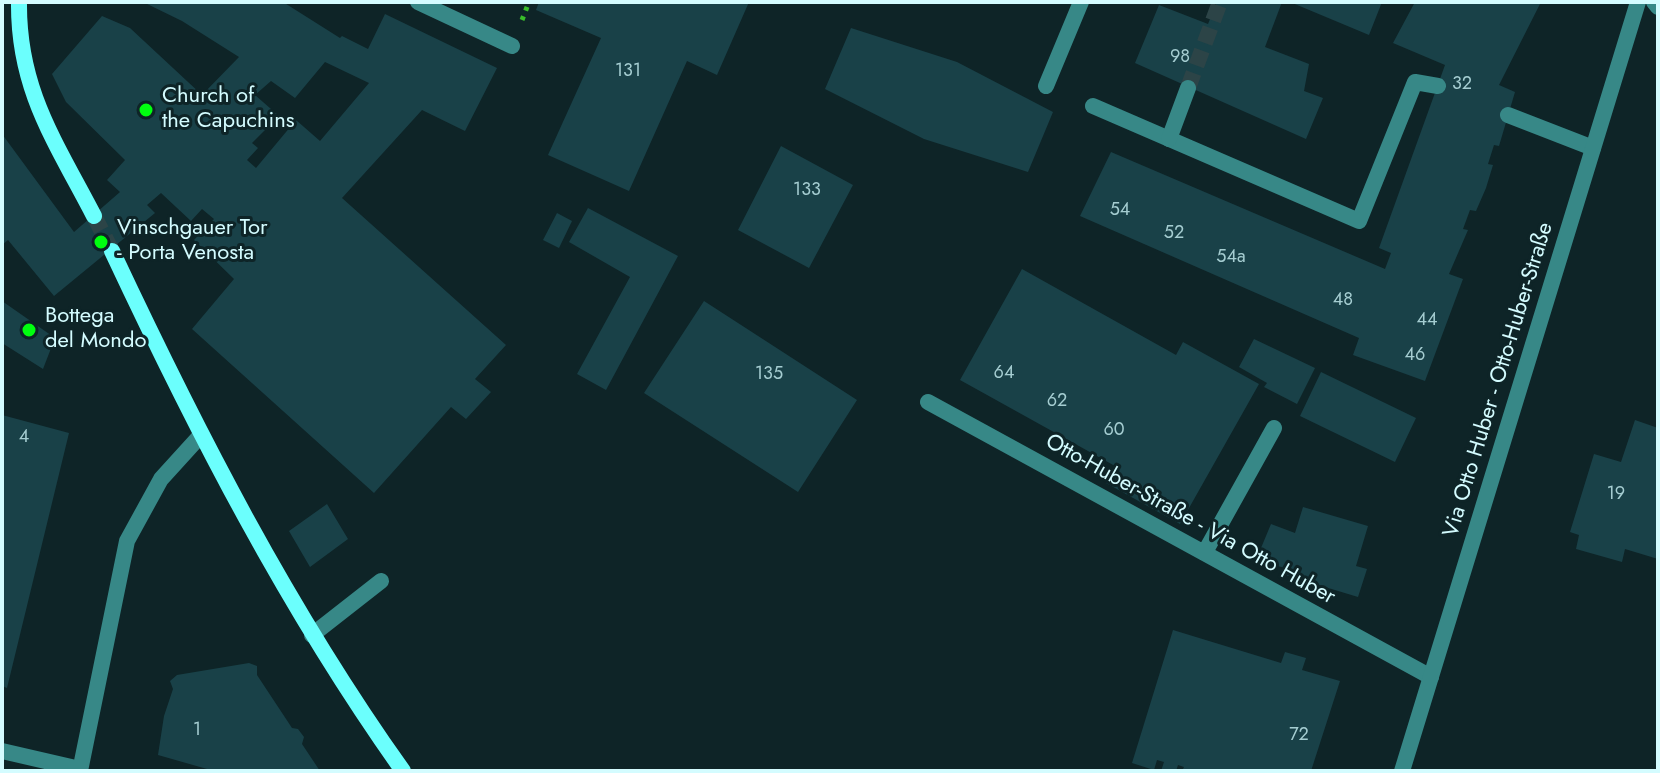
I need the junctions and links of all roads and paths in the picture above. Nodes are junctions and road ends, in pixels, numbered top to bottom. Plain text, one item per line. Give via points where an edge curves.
1 (19, 2) edge
2 (418, 2) edge
3 (1081, 2) edge
4 (1638, 2) edge
5 (1654, 2) edge
6 (1658, 7) edge
7 (512, 46) dead end
8 (1046, 86) dead end
9 (1438, 86) dead end
10 (1188, 88) tunnel mouth
11 (1093, 106) dead end
12 (1508, 115) dead end
13 (1169, 139) junction
14 (1593, 148) junction
15 (94, 216) tunnel mouth
16 (112, 251) tunnel mouth
17 (928, 402) dead end
18 (1274, 428) dead end
19 (201, 435) junction
20 (1205, 552) junction
21 (381, 581) dead end
22 (312, 635) junction
23 (1431, 677) junction
24 (2, 751) edge
25 (80, 770) edge
26 (403, 771) edge
27 (1402, 771) edge

1 - 15 main road via 23,67 34,100
2 - 7 street
3 - 8 street
4 - 14 street, Via Otto Huber - Otto-Huber-Straße
5 - 6 street
9 - 13 street via 1415,82 1359,221
10 - 13 street
11 - 13 street
12 - 14 street
14 - 23 street, Via Otto Huber - Otto-Huber-Straße
16 - 19 main road
17 - 20 street, Otto-Huber-Straße - Via Otto Huber
18 - 20 street
19 - 22 main road
19 - 25 street via 161,479 127,541
20 - 23 street, Otto-Huber-Straße - Via Otto Huber
21 - 22 street
22 - 26 main road
23 - 27 street, Via Otto Huber - Otto-Huber-Straße
24 - 25 street

